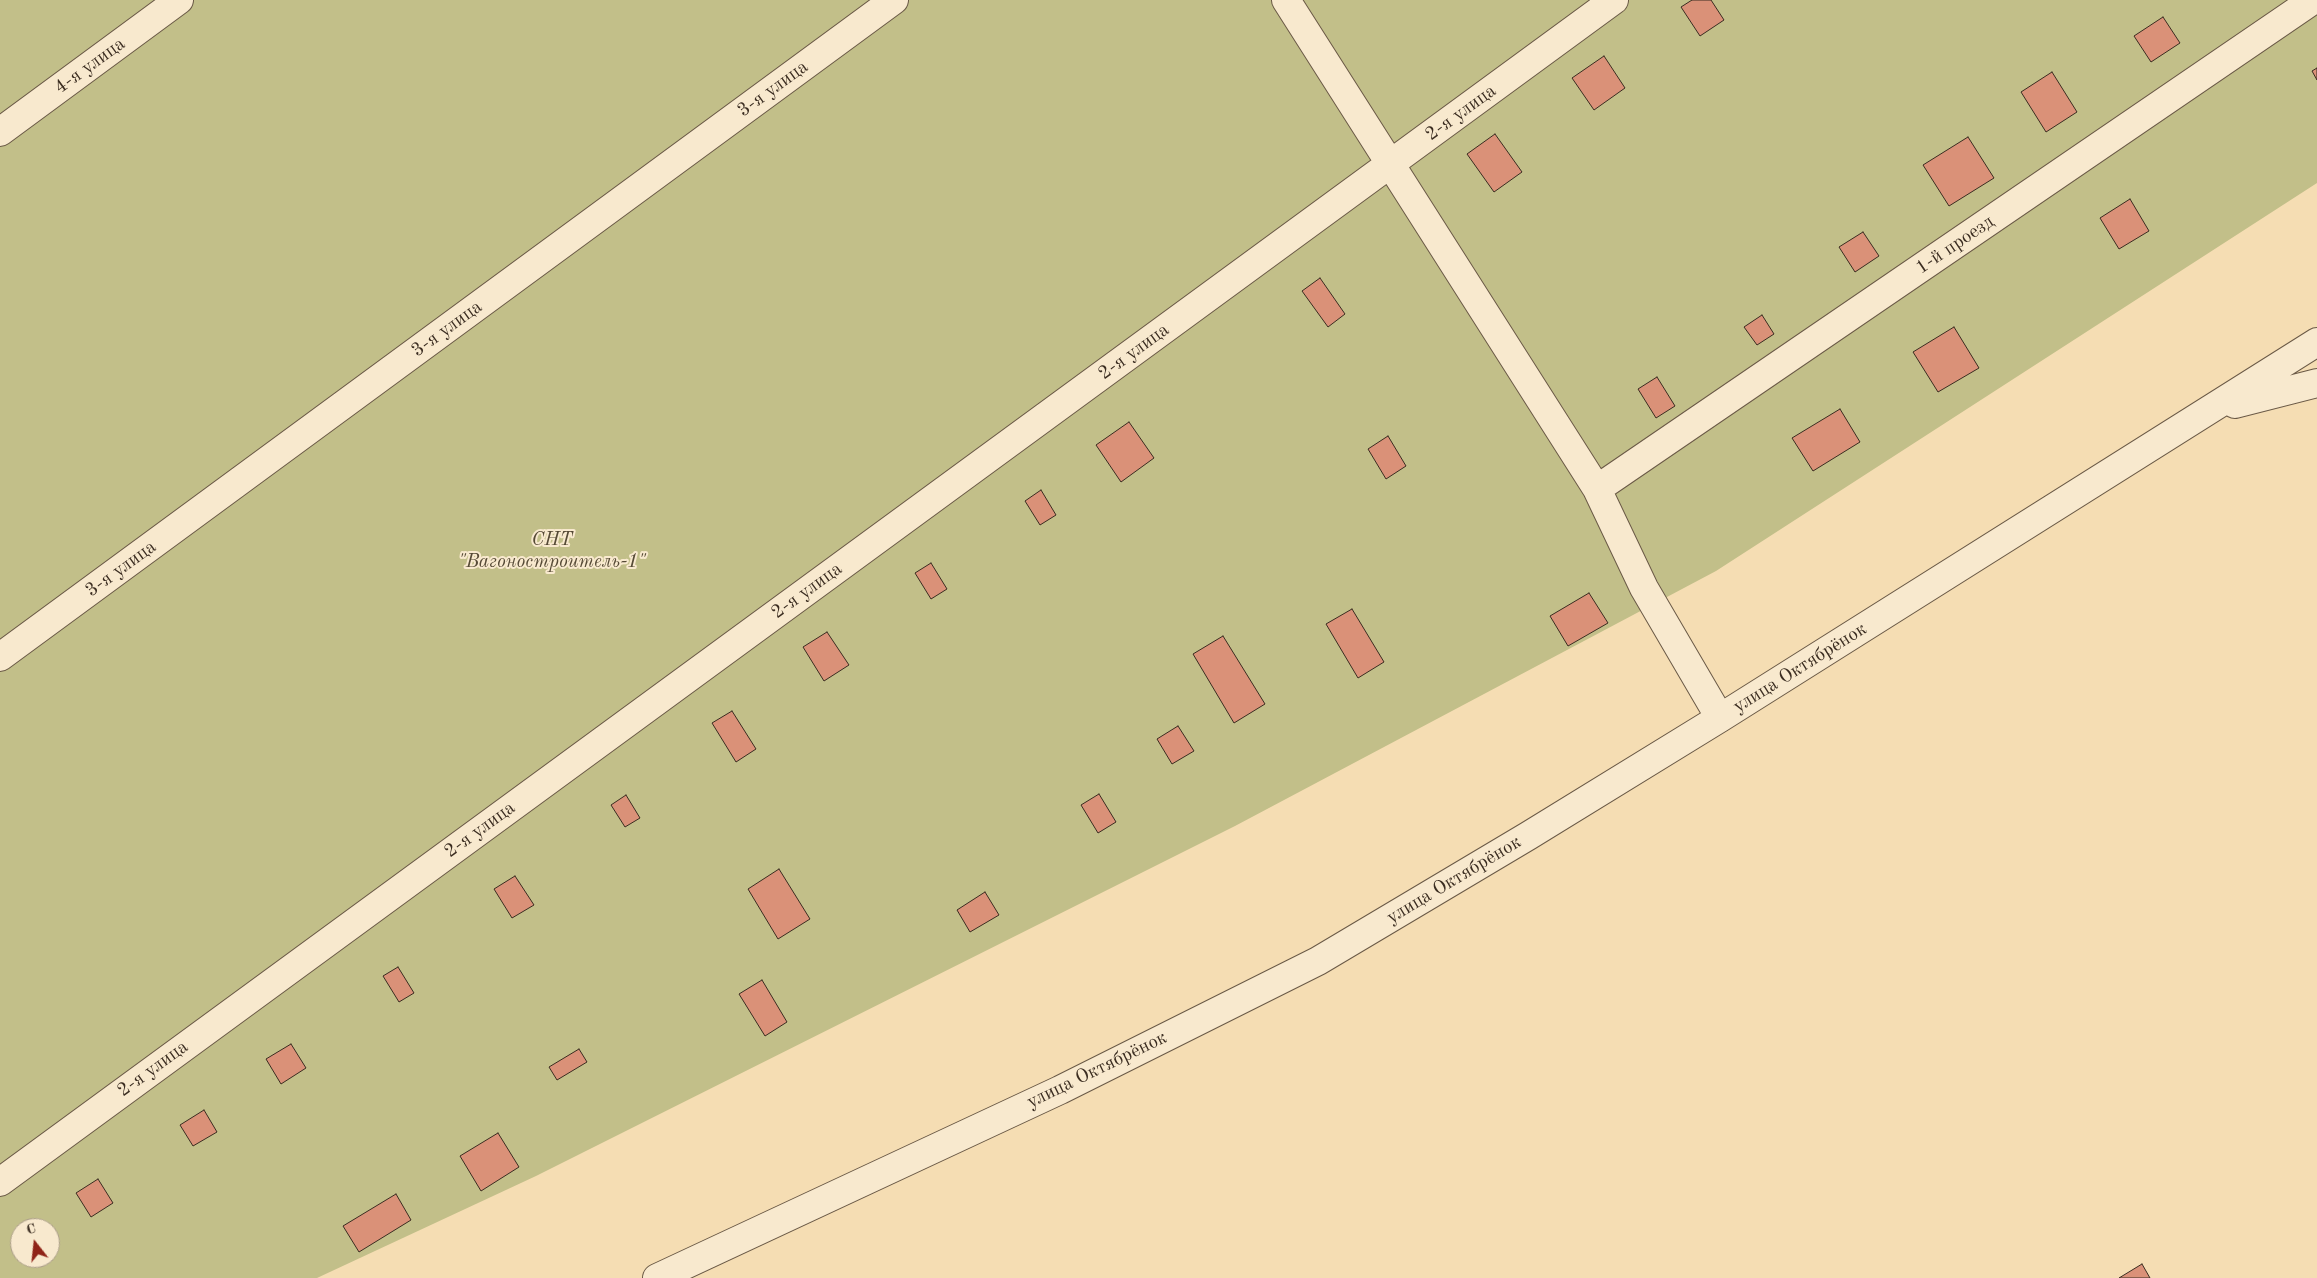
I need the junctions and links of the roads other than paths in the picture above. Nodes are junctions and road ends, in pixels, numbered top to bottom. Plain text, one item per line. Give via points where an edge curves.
1 (179, 0) edge
2 (894, 0) edge
3 (1286, 0) edge
4 (1614, 0) edge
5 (2313, 0) edge
6 (0, 132) edge
7 (1391, 164) junction
8 (2317, 342) edge
9 (2317, 383) edge
10 (2212, 410) junction
11 (1597, 489) junction
12 (0, 657) edge
13 (1720, 718) junction
14 (0, 1182) edge
15 (657, 1278) edge

1 - 6 street, 4-я улица
2 - 12 street, 3-я улица
3 - 7 street
4 - 7 street, 2-я улица
5 - 11 street, 1-й проезд
7 - 11 street
7 - 14 street, 2-я улица
8 - 10 street, улица Октябрёнок
9 - 10 street
10 - 13 street, улица Октябрёнок
11 - 13 street via 1644,588
13 - 15 street, улица Октябрёнок via 1318,961 1060,1090

